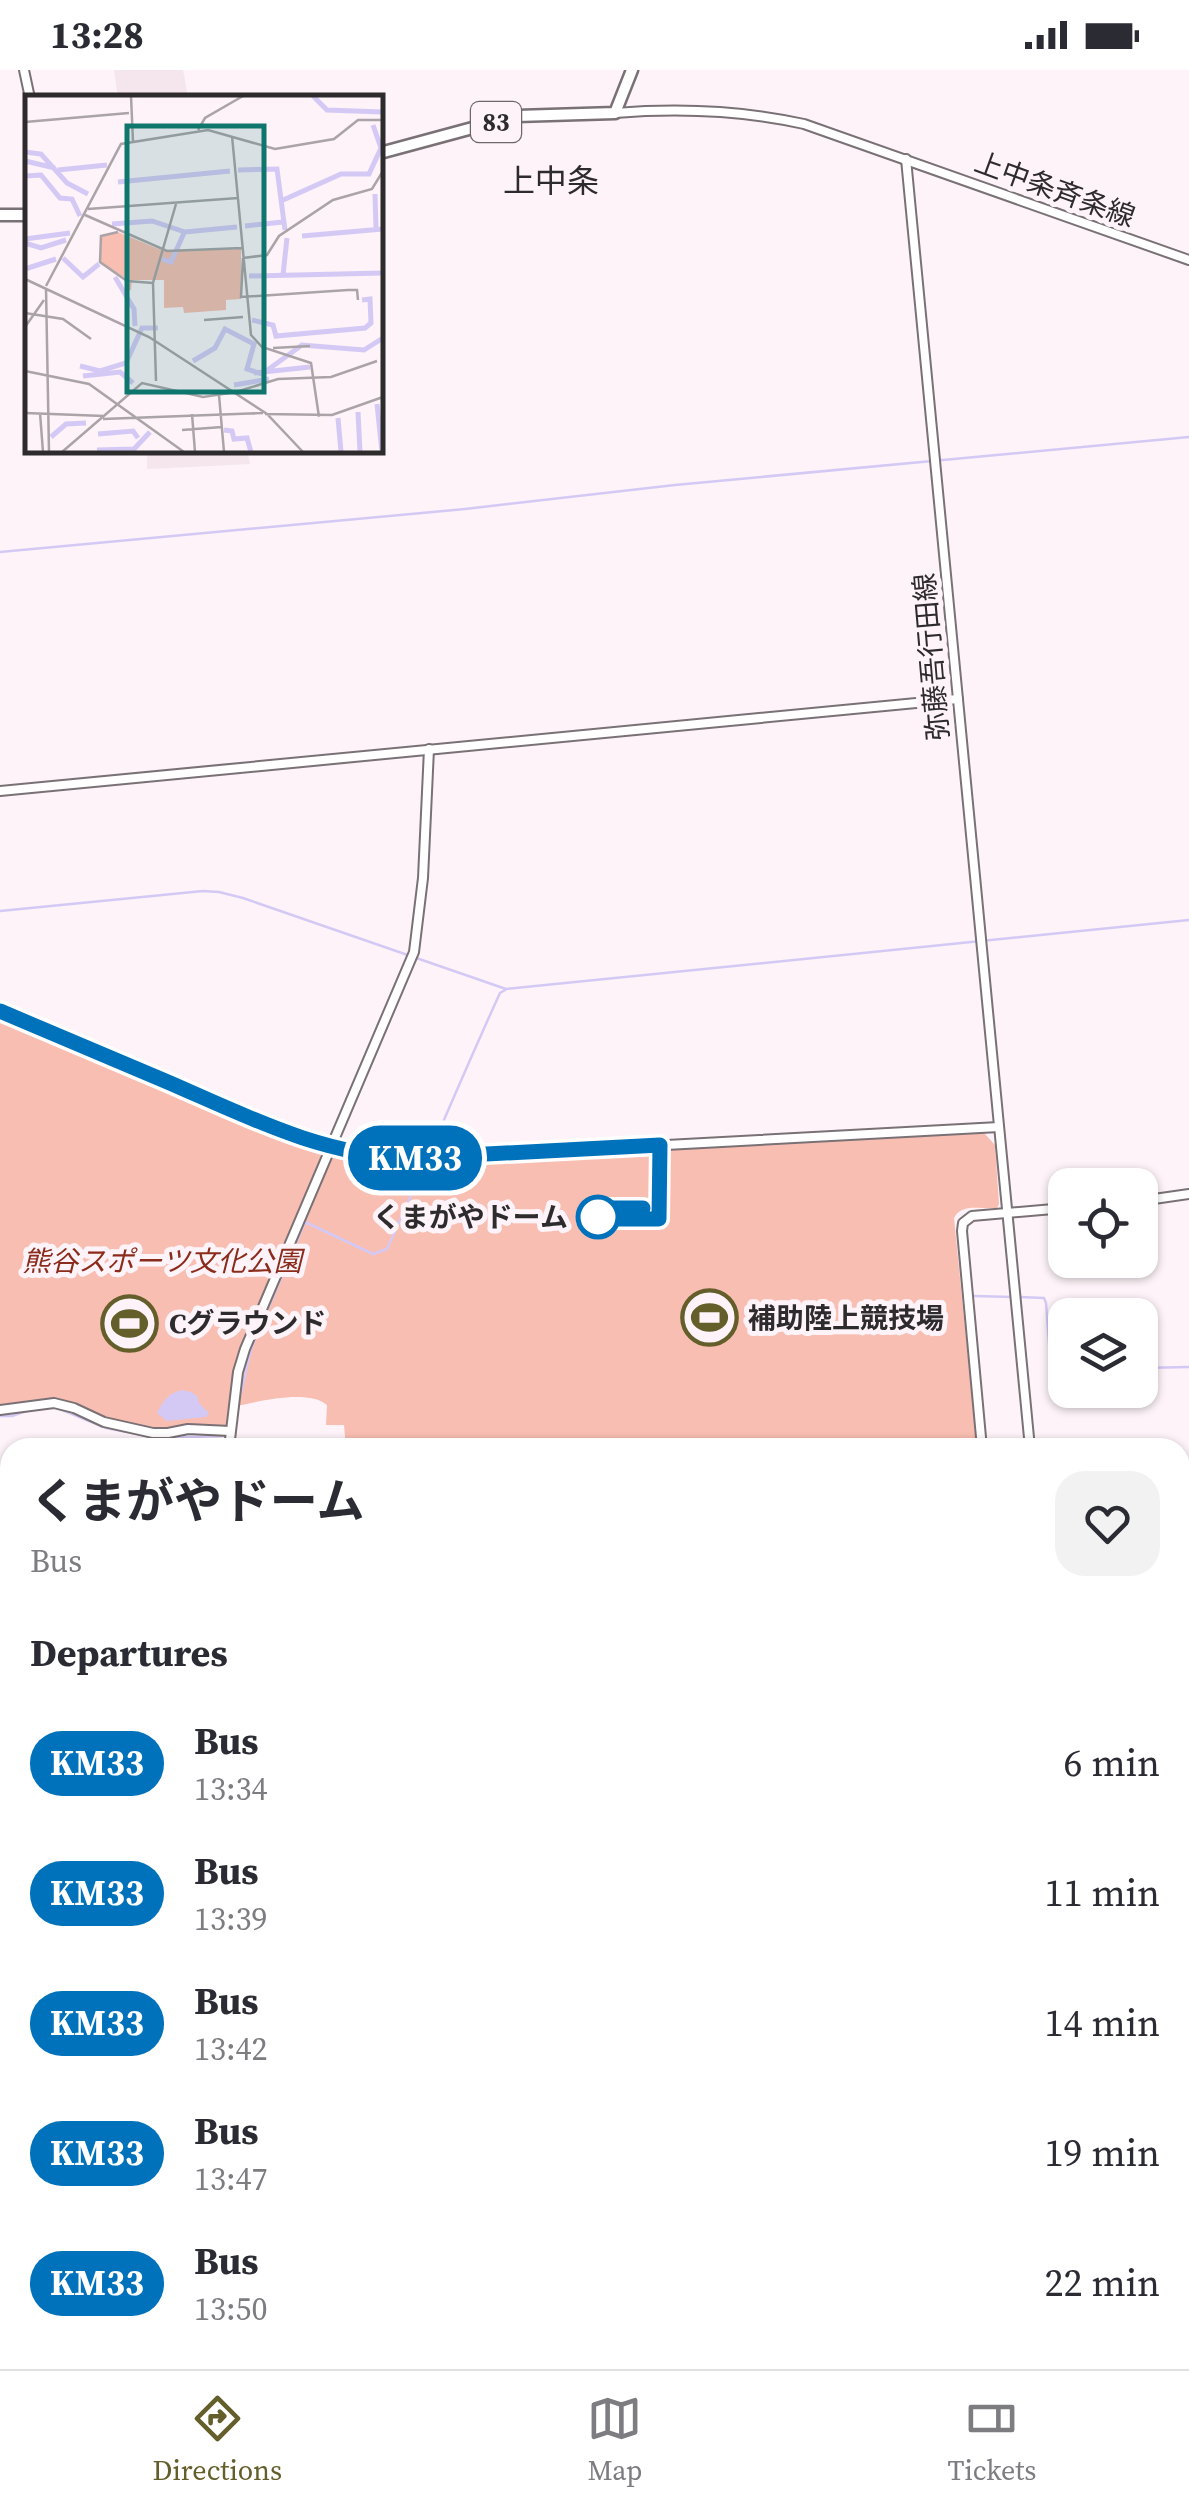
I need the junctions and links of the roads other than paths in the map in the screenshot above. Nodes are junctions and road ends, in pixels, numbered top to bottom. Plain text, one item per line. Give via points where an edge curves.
1 (24, 70) edge
2 (632, 70) edge
3 (29, 95) edge
4 (615, 113) junction
5 (382, 152) edge
6 (906, 159) junction
7 (1189, 260) edge
8 (958, 698) junction
9 (429, 749) junction
10 (0, 791) edge
11 (0, 1011) edge
12 (999, 1128) junction
13 (332, 1148) junction
14 (1189, 1194) edge
15 (1158, 1198) edge
16 (1048, 1209) edge
17 (1006, 1213) junction
18 (0, 1410) edge
19 (230, 1430) junction
20 (230, 1438) edge
21 (981, 1438) edge
22 (1029, 1438) edge

1 - 3 street
2 - 4 main road
4 - 5 main road, 83 via 518,116
4 - 6 street via 750,114 831,132
6 - 7 street, 上中条斉条線
6 - 8 street, 弥藤吾行田線
8 - 9 street
8 - 12 street, 弥藤吾行田線
9 - 10 street
9 - 13 street via 414,952
11 - 13 street
12 - 13 street via 411,1158
12 - 17 street, 弥藤吾行田線
13 - 19 street via 245,1349
14 - 15 street
16 - 17 street
17 - 21 street via 972,1216 962,1226
17 - 22 street, 弥藤吾行田線
18 - 19 street via 54,1403 152,1432
19 - 20 street

